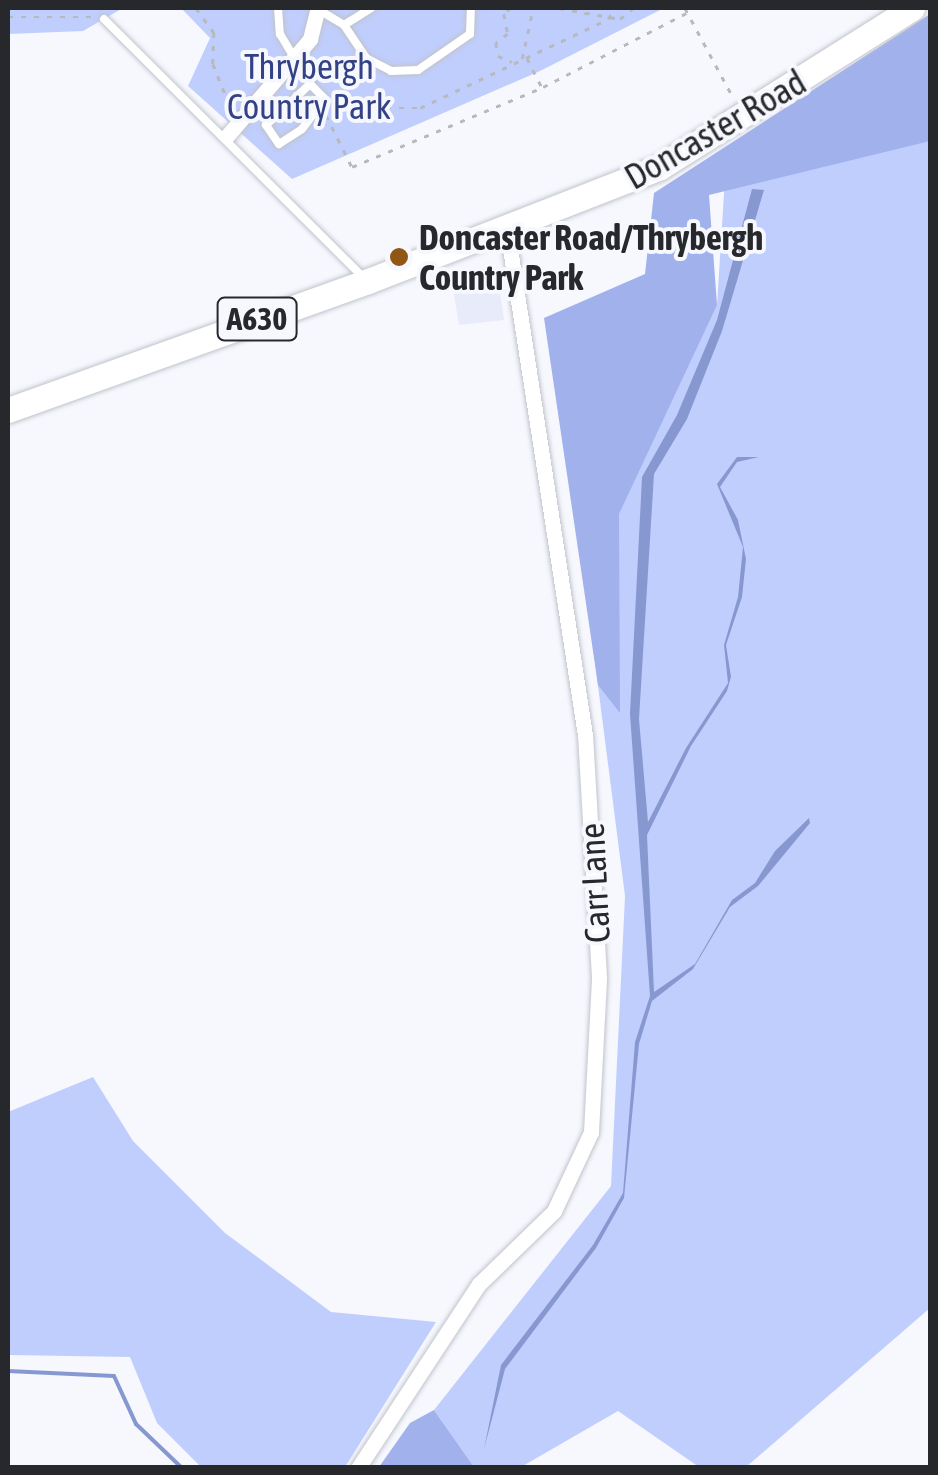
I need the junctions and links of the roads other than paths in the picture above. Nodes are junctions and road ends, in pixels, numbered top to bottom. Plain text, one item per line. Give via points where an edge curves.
1 (278, 8) edge
2 (371, 8) edge
3 (471, 8) edge
4 (912, 8) edge
5 (318, 9) edge
6 (104, 19) road end
7 (344, 25) junction
8 (294, 61) junction
9 (310, 84) junction
10 (260, 99) junction
11 (276, 115) junction
12 (227, 136) junction
13 (507, 229) junction
14 (368, 281) junction
15 (8, 410) edge
16 (358, 1468) edge

1 - 8 lane via 280,34
2 - 7 lane
3 - 7 lane via 470,34 418,70 391,71 366,58
4 - 13 main road, Doncaster Road / A630 via 660,167
5 - 7 lane
5 - 8 street via 310,39
6 - 12 lane
8 - 9 lane
8 - 10 street
9 - 11 lane
9 - 11 lane via 326,98 324,108 286,143 267,132
10 - 11 lane
10 - 12 street
12 - 14 lane
13 - 14 main road, A630
13 - 16 street, Carr Lane via 585,735 599,977 591,1132 554,1211 479,1284
14 - 15 main road, A630

